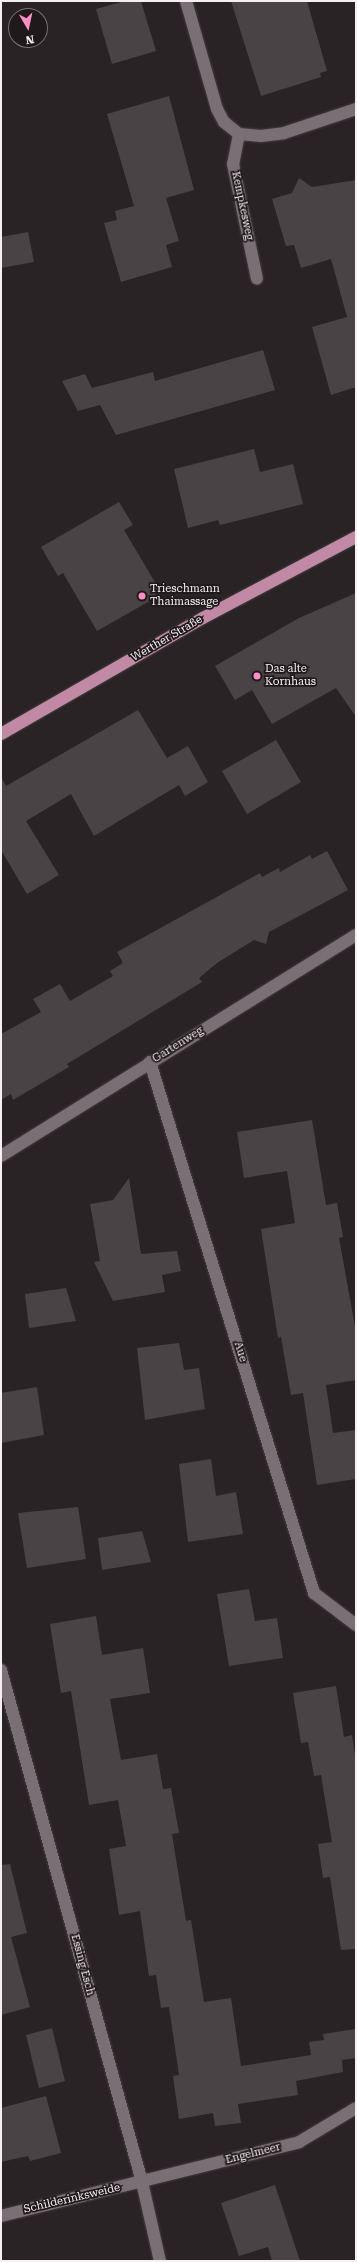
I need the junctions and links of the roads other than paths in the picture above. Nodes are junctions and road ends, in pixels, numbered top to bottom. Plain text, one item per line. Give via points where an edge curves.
1 (186, 1) edge
2 (356, 109) edge
3 (238, 134) junction
4 (257, 279) dead end
5 (356, 537) edge
6 (1, 734) edge
7 (356, 936) edge
8 (150, 1062) junction
9 (1, 1156) edge
10 (356, 1625) edge
11 (1, 1670) edge
12 (356, 2108) edge
13 (142, 2182) junction
14 (1, 2216) edge
15 (160, 2261) edge

1 - 3 street via 217,109 224,122
2 - 3 street via 284,132 261,136
3 - 4 street, Kempkesweg via 233,164
5 - 6 main road, Werther Straße via 203,618
7 - 8 street, Gartenweg
8 - 9 street, Gartenweg
8 - 10 street, Aue via 314,1593
11 - 13 street, Essing Esch
12 - 13 street, Engelmeer via 299,2142
13 - 14 street, Schilderinksweide
13 - 15 street, Essing Esch

